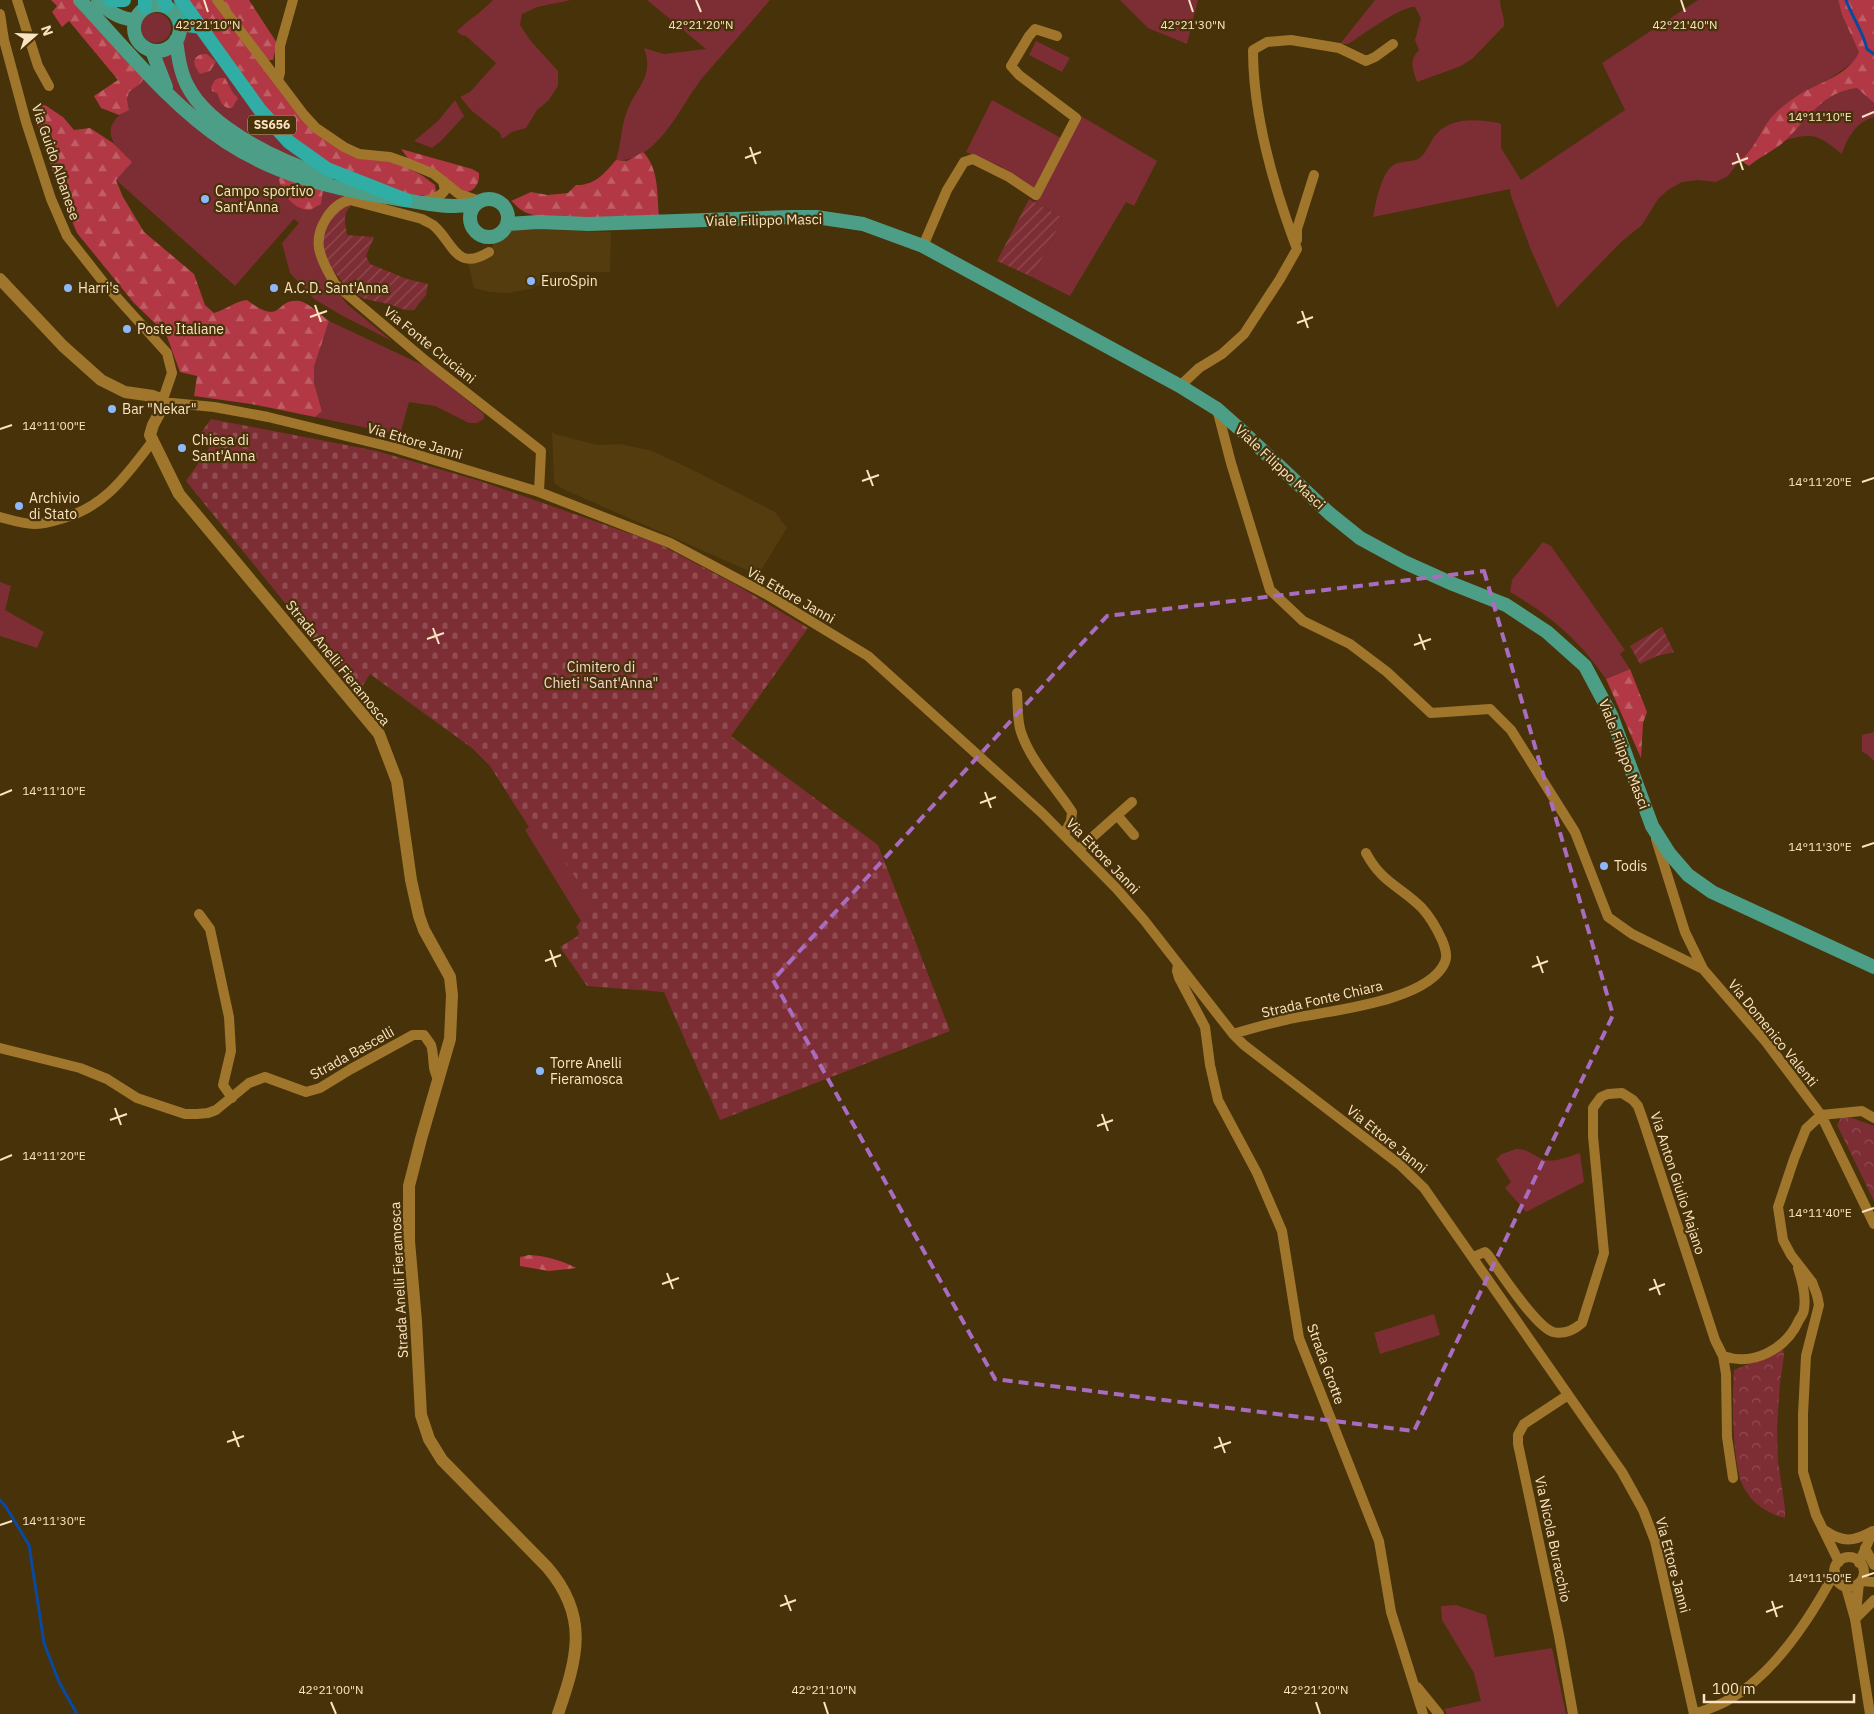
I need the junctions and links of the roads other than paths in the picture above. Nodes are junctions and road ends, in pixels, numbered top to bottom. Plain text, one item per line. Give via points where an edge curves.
1 (17, 0) edge
2 (80, 0) edge
3 (98, 0) edge
4 (110, 0) edge
5 (124, 0) edge
6 (182, 0) edge
7 (217, 0) edge
8 (292, 0) edge
9 (165, 3) edge
10 (145, 4) edge
11 (0, 14) edge
12 (134, 20) junction
13 (101, 22) junction
14 (180, 24) junction
15 (201, 27) junction
16 (1057, 36) dead end
17 (135, 37) junction
18 (176, 40) junction
19 (1393, 44) dead end
20 (152, 51) junction
21 (278, 80) junction
22 (49, 86) dead end
23 (168, 92) junction
24 (1314, 175) dead end
25 (443, 182) junction
26 (412, 201) junction
27 (478, 203) junction
28 (438, 206) junction
29 (506, 209) junction
30 (470, 219) junction
31 (538, 222) junction
32 (507, 224) junction
33 (923, 246) junction
34 (1297, 249) junction
35 (490, 252) dead end
36 (0, 280) edge
37 (1180, 386) junction
38 (162, 402) junction
39 (1217, 409) junction
40 (151, 438) junction
41 (539, 492) junction
42 (0, 517) edge
43 (1017, 693) dead end
44 (1132, 802) dead end
45 (1117, 815) junction
46 (1652, 826) junction
47 (1064, 835) junction
48 (1134, 835) dead end
49 (1079, 849) junction
50 (1366, 853) dead end
51 (199, 914) dead end
52 (1178, 964) junction
53 (1874, 967) edge
54 (1703, 969) junction
55 (1233, 1034) junction
56 (0, 1048) edge
57 (439, 1080) junction
58 (232, 1098) junction
59 (1821, 1115) junction
60 (1874, 1118) edge
61 (1874, 1224) edge
62 (1473, 1258) junction
63 (1797, 1262) junction
64 (1723, 1356) junction
65 (1568, 1395) junction
66 (1732, 1478) dead end
67 (1822, 1529) junction
68 (1873, 1530) edge
69 (1865, 1548) junction
70 (1841, 1562) junction
71 (1860, 1565) junction
72 (1874, 1565) edge
73 (1874, 1570) edge
74 (1860, 1582) junction
75 (1874, 1582) edge
76 (1829, 1583) junction
77 (1844, 1586) junction
78 (1820, 1600) junction
79 (1874, 1600) edge
80 (1855, 1618) junction
81 (1413, 1683) junction
82 (558, 1714) edge
83 (1423, 1714) edge
84 (1439, 1714) edge
85 (1573, 1714) edge
86 (1694, 1714) edge
87 (1870, 1714) edge

1 - 22 street, Via Guido Albanese via 38,66
2 - 13 main road
3 - 12 main road via 116,16
4 - 5 highway
6 - 15 highway, SS656
7 - 21 street
8 - 21 street via 280,46
9 - 10 main road
9 - 14 main road
10 - 12 main road
11 - 38 street, Via Guido Albanese via 26,122 51,199 67,236 166,353 172,373
12 - 17 main road
13 - 17 main road
13 - 23 main road
14 - 15 highway
14 - 18 main road
15 - 26 highway, SS656 via 260,110 289,142 327,169
16 - 33 street via 1035,29 1011,66 1076,118 1036,195 973,159 964,162
17 - 20 main road
18 - 20 main road via 168,48
18 - 26 main road via 182,71 195,98 229,129 311,172
19 - 34 street via 1366,61 1339,48 1291,40 1267,42 1253,50 1253,74 1274,180
20 - 23 main road
21 - 25 street via 316,128 344,147 359,154 390,157 434,174
23 - 26 main road via 208,129 264,163 311,181
24 - 34 street via 1297,229
25 - 26 street via 442,195
25 - 27 street
26 - 28 main road
27 - 28 main road via 459,207
27 - 29 main road via 493,199
27 - 30 main road via 471,211
28 - 30 main road
29 - 31 main road, Viale Filippo Masci
29 - 32 main road
30 - 32 main road via 476,231 485,236 496,236
31 - 32 main road, Viale Filippo Masci
31 - 33 main road, Viale Filippo Masci via 589,224 816,217 863,224
33 - 37 main road, Viale Filippo Masci
34 - 37 street via 1244,334 1222,354 1198,368
35 - 41 street, Via Fonte Cruciani via 477,258 465,258 450,248 433,225 422,219 357,201 342,202 332,210 320,232 318,247 335,284 426,361 541,451
36 - 38 street via 96,377 125,392 158,397
37 - 39 main road, Viale Filippo Masci
38 - 40 street
38 - 41 street, Via Ettore Janni via 214,406 268,416 395,448
39 - 46 main road, Viale Filippo Masci via 1360,538 1404,562 1506,605 1547,632 1585,666 1611,715
39 - 54 street, Via Domenico Valenti via 1270,590 1302,621 1350,644 1387,672 1431,714 1490,709 1511,730 1575,832 1608,918 1632,934
40 - 42 street via 118,486 98,503 47,523 32,524
40 - 57 street, Strada Anelli Fieramosca via 178,494 379,734 397,781 419,916 450,977 450,1039
41 - 47 street, Via Ettore Janni via 670,543 766,594 868,656
43 - 47 street via 1020,731 1034,761 1072,812 1072,821
44 - 45 street
45 - 48 street
45 - 49 street
46 - 53 main road, Viale Filippo Masci via 1669,854 1688,875 1712,892
46 - 54 street, Via Domenico Valenti via 1685,932
47 - 49 street, Via Ettore Janni
49 - 52 street, Via Ettore Janni via 1144,920
50 - 55 street, Strada Fonte Chiara via 1381,876 1428,916 1446,952 1446,961 1441,968 1419,986 1378,1002 1284,1020
51 - 58 street via 210,929 229,1017 231,1050 223,1085
52 - 55 street, Via Ettore Janni
52 - 81 street, Strada Grotte via 1179,978 1205,1027 1218,1100 1257,1174 1282,1231 1299,1338 1379,1540 1391,1612
54 - 59 street, Via Domenico Valenti via 1766,1042
55 - 62 street, Via Ettore Janni via 1416,1178
56 - 58 street, Strada Bascelli via 80,1068 107,1079 138,1098 185,1114 208,1113
57 - 58 street, Strada Bascelli via 430,1044 424,1035 413,1035 320,1088 306,1092 265,1078 249,1083
57 - 82 street, Strada Anelli Fieramosca via 409,1186 409,1241 421,1415 429,1439 442,1460 547,1567 569,1601 574,1620 576,1656
59 - 60 street via 1862,1111
59 - 61 street, Via Domenico Valenti
59 - 63 street via 1806,1129 1778,1207 1782,1240
62 - 64 street, Via Anton Giulio Majano via 1485,1252 1545,1328 1564,1333 1582,1323 1604,1253 1592,1112 1601,1097 1622,1093 1633,1100 1640,1113
62 - 65 street, Via Ettore Janni
63 - 64 street via 1804,1310 1785,1342 1754,1359 1738,1360
63 - 67 street via 1812,1282 1818,1305 1806,1356 1803,1472
64 - 66 street, Via Anton Giulio Majano
65 - 85 street, Via Nicola Buracchio via 1524,1424 1518,1435
65 - 86 street, Via Ettore Janni via 1622,1472 1649,1522
67 - 68 street via 1846,1540
67 - 70 street
67 - 76 street via 1830,1556
68 - 69 street
68 - 70 street
69 - 71 street
69 - 72 street
70 - 71 street via 1853,1558
70 - 76 street
70 - 77 street via 1836,1580
71 - 73 street
71 - 74 street via 1863,1573
74 - 75 street
74 - 77 street
74 - 80 street
76 - 78 street
77 - 78 street
77 - 80 street
78 - 86 street via 1760,1677 1730,1699
79 - 80 street
80 - 87 street
81 - 83 street
81 - 84 street, Strada Grotte

